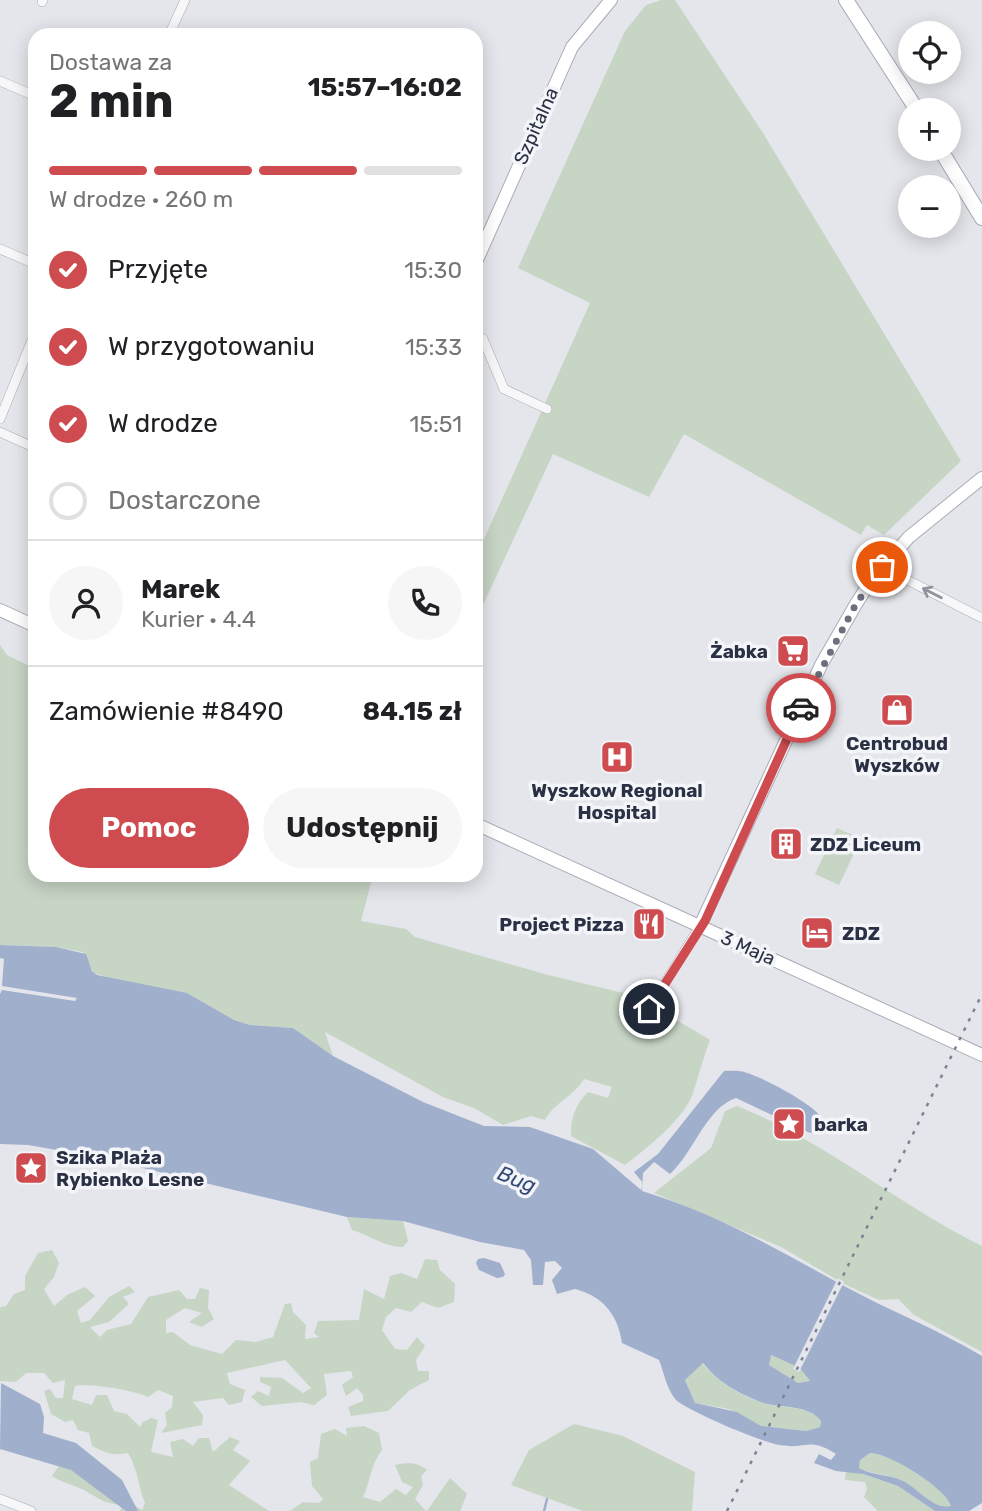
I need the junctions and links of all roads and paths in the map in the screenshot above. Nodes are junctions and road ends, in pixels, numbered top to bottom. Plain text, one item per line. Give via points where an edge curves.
1 (185, 0) edge
2 (611, 0) edge
3 (846, 0) edge
4 (172, 28) edge
5 (0, 81) edge
6 (28, 93) edge
7 (909, 98) edge
8 (947, 161) edge
9 (982, 218) edge
10 (483, 246) edge
11 (0, 249) edge
12 (28, 261) edge
13 (483, 339) edge
14 (28, 351) edge
15 (547, 409) dead end
16 (0, 419) edge
17 (0, 432) edge
18 (28, 445) edge
19 (982, 478) edge
20 (882, 567) junction
21 (0, 611) edge
22 (982, 618) edge
23 (28, 623) edge
24 (483, 827) edge
25 (700, 926) junction
26 (649, 1009) dead end
27 (982, 1055) edge
28 (0, 1499) edge
29 (31, 1511) edge

1 - 4 street
2 - 10 street, Szpitalna via 572,47
3 - 7 main road
5 - 6 street
8 - 9 main road
11 - 12 street
13 - 15 street via 504,389
14 - 16 street
17 - 18 street
19 - 20 street via 909,537
22 -> 20 street
20 - 25 street via 821,665
21 - 23 street
24 - 25 street, 3 Maja
25 - 26 street
25 - 27 street, 3 Maja
28 - 29 street

